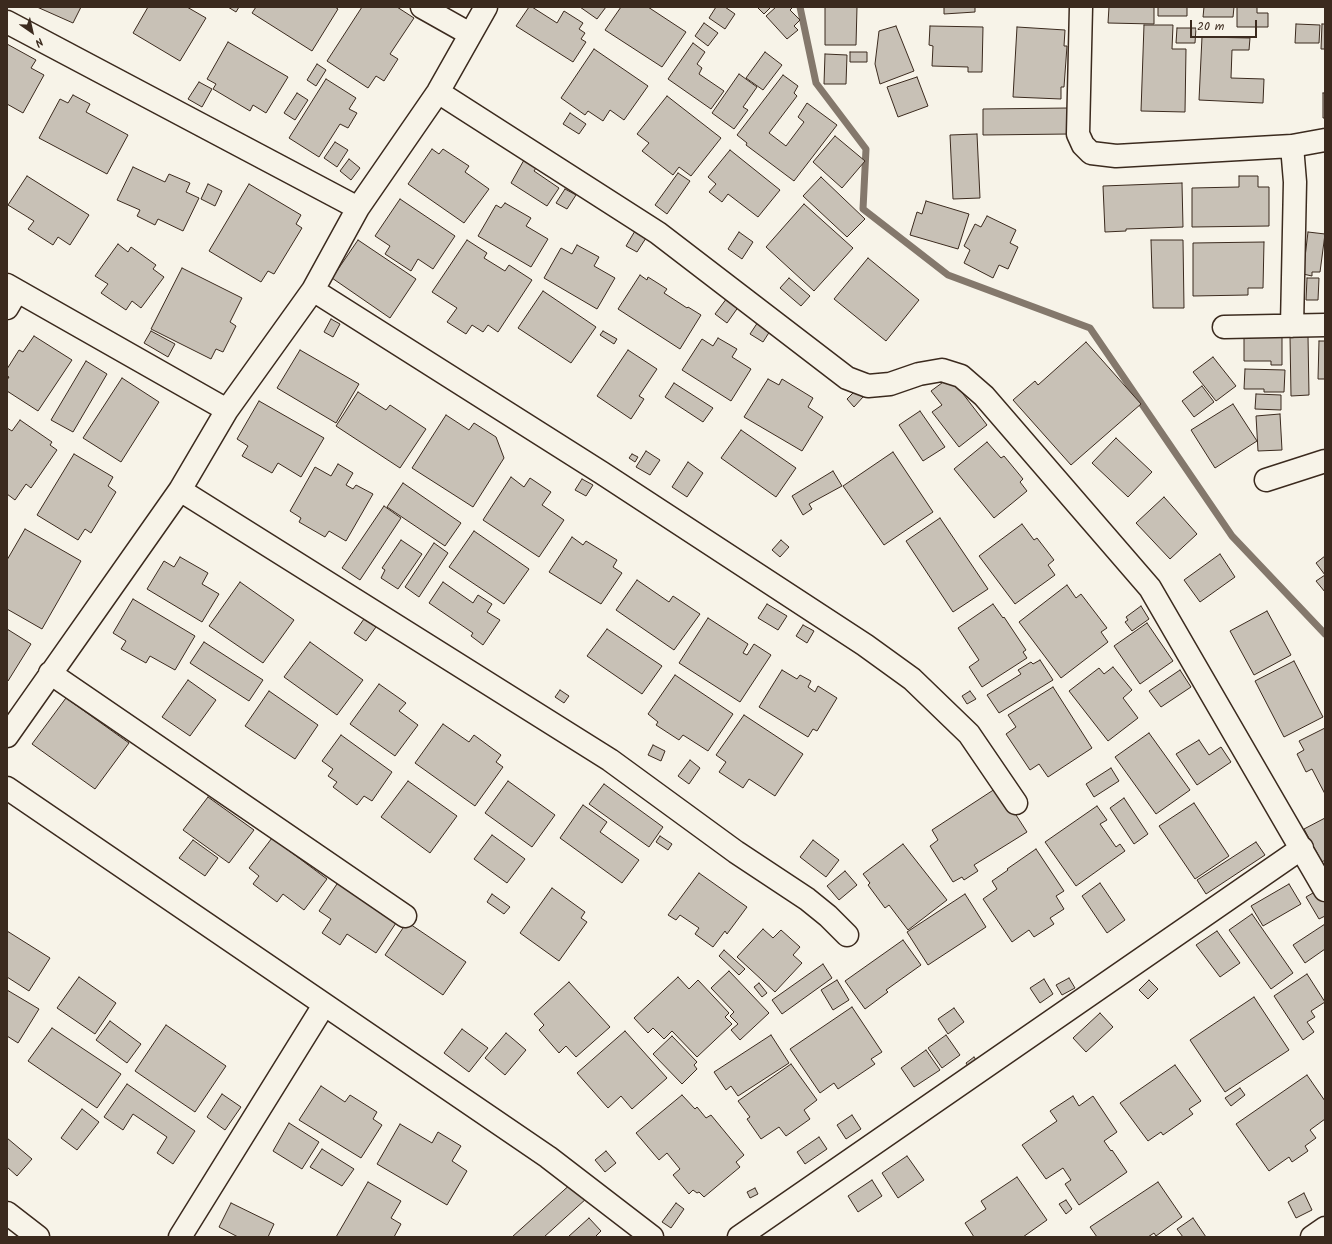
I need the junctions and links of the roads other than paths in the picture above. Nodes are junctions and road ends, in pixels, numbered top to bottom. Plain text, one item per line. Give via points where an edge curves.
1 (422, 7) edge
2 (486, 7) edge
3 (1081, 7) edge
4 (7, 22) edge
5 (470, 34) junction
6 (438, 92) junction
7 (1325, 140) edge
8 (1292, 146) junction
9 (358, 208) junction
10 (313, 290) junction
11 (10, 295) edge
12 (1325, 325) edge
13 (1292, 326) junction
14 (1224, 327) dead end
15 (227, 410) junction
16 (1325, 461) edge
17 (1266, 480) dead end
18 (180, 490) junction
19 (50, 673) junction
20 (7, 736) edge
21 (7, 788) edge
22 (1016, 803) dead end
23 (1302, 848) junction
24 (1325, 890) edge
25 (405, 916) dead end
26 (847, 935) dead end
27 (324, 1005) junction
28 (7, 1213) edge
29 (1325, 1228) edge
30 (38, 1237) edge
31 (180, 1237) edge
32 (652, 1237) edge
33 (740, 1237) edge
34 (1312, 1237) edge

1 - 5 street
2 - 5 street
3 - 8 street via 1078,134 1083,145 1091,152 1116,156
4 - 9 street
5 - 6 street
6 - 9 street
6 - 23 street via 658,233 847,378 868,386 890,384 919,374 942,370 961,376 984,396 1150,588
7 - 8 street
8 - 13 street via 1296,182
9 - 10 street
10 - 15 street
10 - 22 street via 602,473 865,645 906,675 969,734
11 - 15 street
12 - 13 street
13 - 14 street
15 - 18 street
16 - 17 street
18 - 19 street
18 - 26 street via 610,760 736,852 807,899
19 - 20 street
19 - 25 street
21 - 27 street
23 - 24 street
23 - 33 street
27 - 31 street
27 - 32 street via 548,1157
28 - 30 street
29 - 34 street

